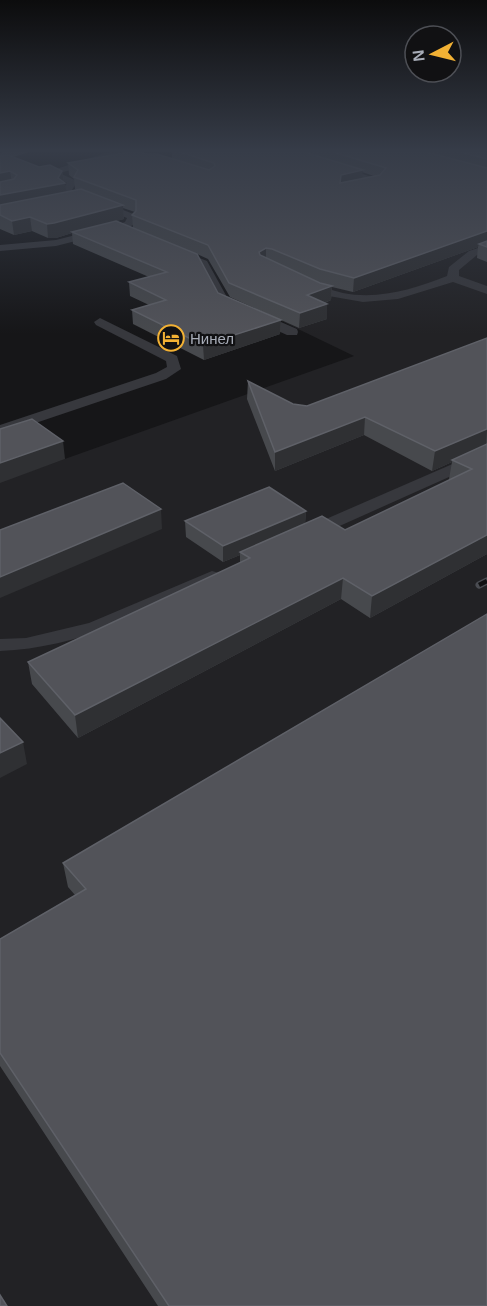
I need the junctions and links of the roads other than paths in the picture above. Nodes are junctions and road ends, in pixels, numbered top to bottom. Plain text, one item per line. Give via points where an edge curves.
1 (120, 212) edge
2 (117, 228) junction
3 (0, 248) edge
4 (487, 248) edge
5 (453, 278) junction
6 (296, 280) edge
7 (487, 290) edge
8 (100, 322) dead end
9 (291, 332) edge
10 (0, 430) edge
11 (487, 454) edge
12 (291, 541) edge
13 (226, 570) edge
14 (0, 645) edge

1 - 2 lane via 132,217 130,224
2 - 3 lane via 56,243
2 - 9 lane via 203,263 223,300
4 - 5 lane via 453,269
5 - 6 lane via 398,296 364,300 344,298
5 - 7 lane
8 - 10 lane via 172,359 174,369
11 - 12 lane
13 - 14 lane via 95,628 26,644

